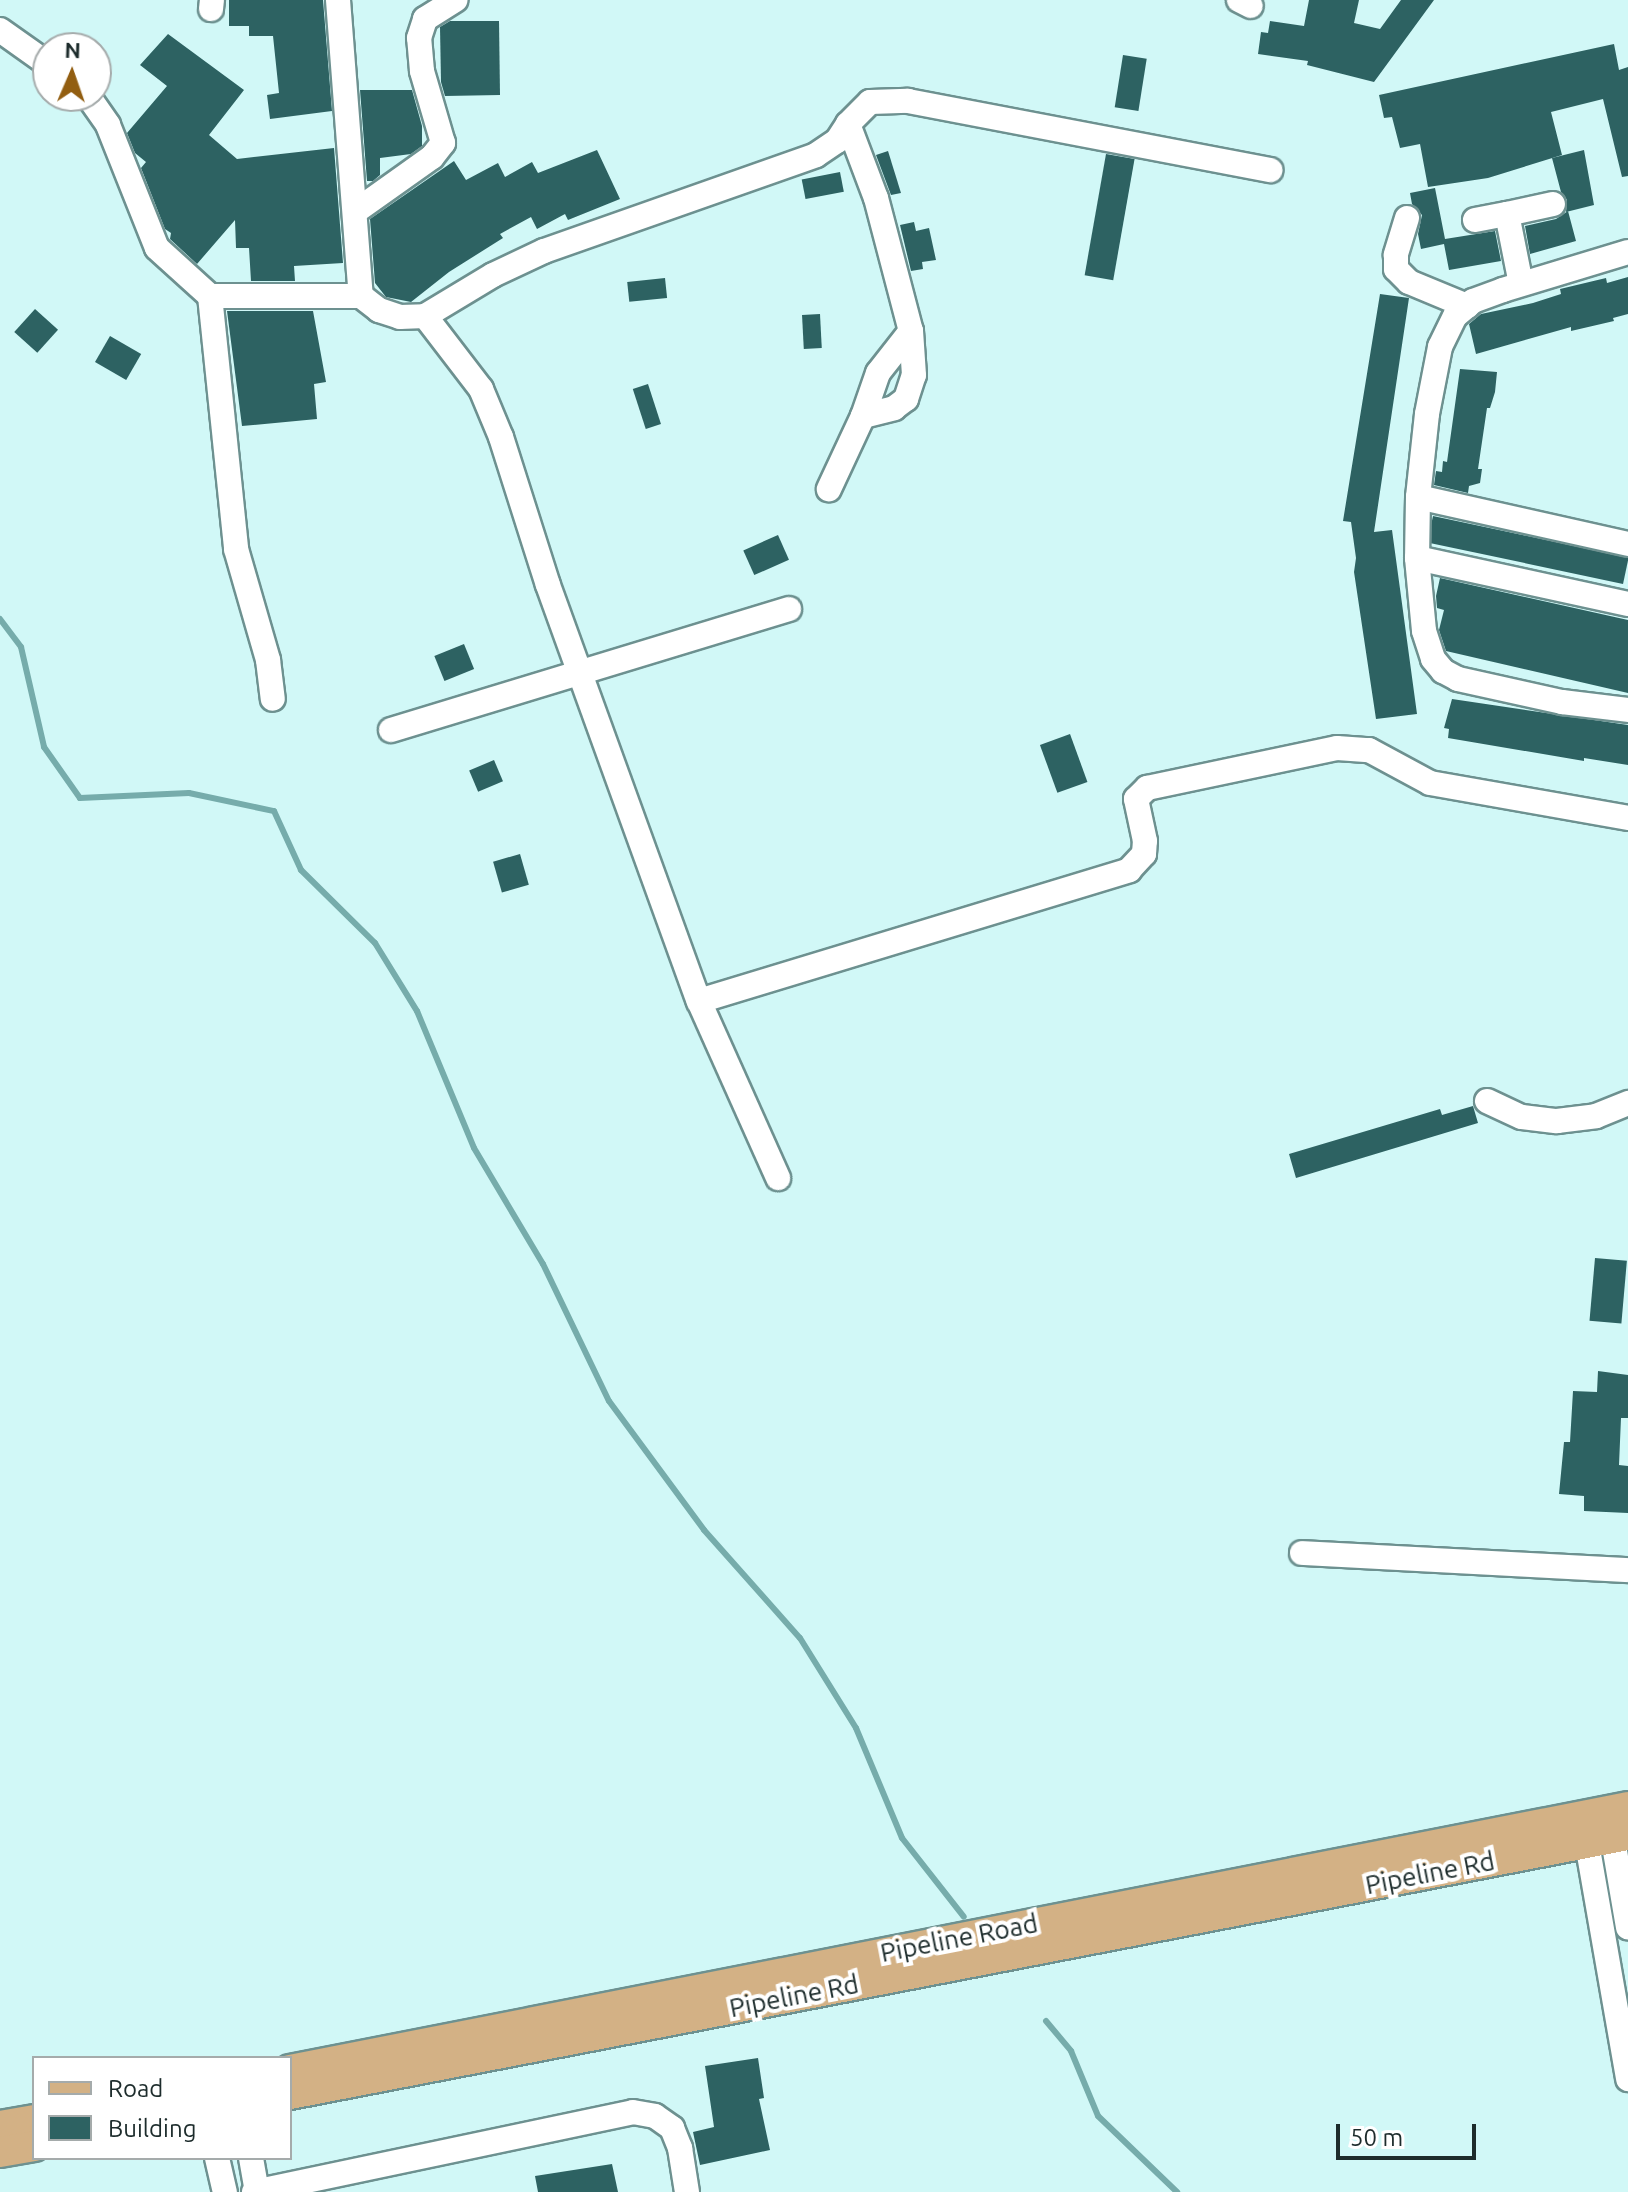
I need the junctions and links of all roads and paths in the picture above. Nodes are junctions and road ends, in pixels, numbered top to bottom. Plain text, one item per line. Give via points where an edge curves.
1 (338, 0) edge
2 (456, 0) edge
3 (0, 30) edge
4 (32, 53) edge
5 (99, 112) edge
6 (848, 124) junction
7 (1270, 170) dead end
8 (1553, 204) dead end
9 (356, 211) junction
10 (1507, 214) junction
11 (1407, 218) dead end
12 (1475, 220) dead end
13 (1628, 252) edge
14 (1521, 284) junction
15 (210, 296) junction
16 (361, 296) junction
17 (1467, 306) junction
18 (425, 316) junction
19 (911, 331) junction
20 (863, 416) junction
21 (829, 489) dead end
22 (1418, 497) junction
23 (1628, 544) edge
24 (1417, 558) junction
25 (1628, 604) edge
26 (789, 609) dead end
27 (580, 674) junction
28 (273, 699) dead end
29 (1628, 710) edge
30 (391, 730) dead end
31 (1628, 818) edge
32 (699, 1001) junction
33 (1487, 1101) dead end
34 (1628, 1103) edge
35 (778, 1178) dead end
36 (1302, 1553) dead end
37 (1628, 1570) edge
38 (1608, 1825) edge
39 (1628, 1925) edge
40 (1600, 1936) junction
41 (1628, 1937) edge
42 (292, 2070) edge
43 (1628, 2079) edge
44 (292, 2094) edge
45 (32, 2120) edge
46 (0, 2126) edge
47 (32, 2146) edge
48 (0, 2152) edge
49 (217, 2160) edge
50 (251, 2160) edge
51 (225, 2192) edge
52 (256, 2192) edge
53 (687, 2192) edge

1 - 9 street
2 - 9 street via 425,19 419,38 424,82 443,143 432,157
3 - 4 street
5 - 15 street via 157,248
6 - 7 street via 870,102 908,101
6 - 18 street via 837,141 816,155 544,251
6 - 19 street via 867,170
8 - 10 street
9 - 16 street
10 - 12 street
10 - 14 street
11 - 17 street via 1396,269 1409,282
13 - 14 street
14 - 17 street
15 - 16 street
15 - 28 street via 236,549 268,660
16 - 18 street via 400,317
17 - 22 street via 1455,316 1440,347
18 - 27 street via 486,401
19 - 20 street via 878,373
19 - 20 street via 914,375 906,399
20 - 21 street
22 - 23 street
22 - 24 street
24 - 25 street
24 - 29 street via 1424,631 1443,671 1562,702
26 - 27 street
27 - 30 street
27 - 32 street
31 - 32 street via 1430,783 1369,750 1337,748 1147,788 1136,799 1144,854 1129,870
32 - 35 street
33 - 34 street via 1522,1117 1557,1121 1596,1116
36 - 37 street
38 - 39 street
38 - 40 street
38 - 42 main road, Pipeline Road
38 - 44 main road, Pipeline Rd
39 - 40 street
40 - 41 street
40 - 43 street
45 - 46 main road
47 - 48 main road
49 - 51 street
50 - 52 street
52 - 53 street via 633,2112 655,2116 672,2128

